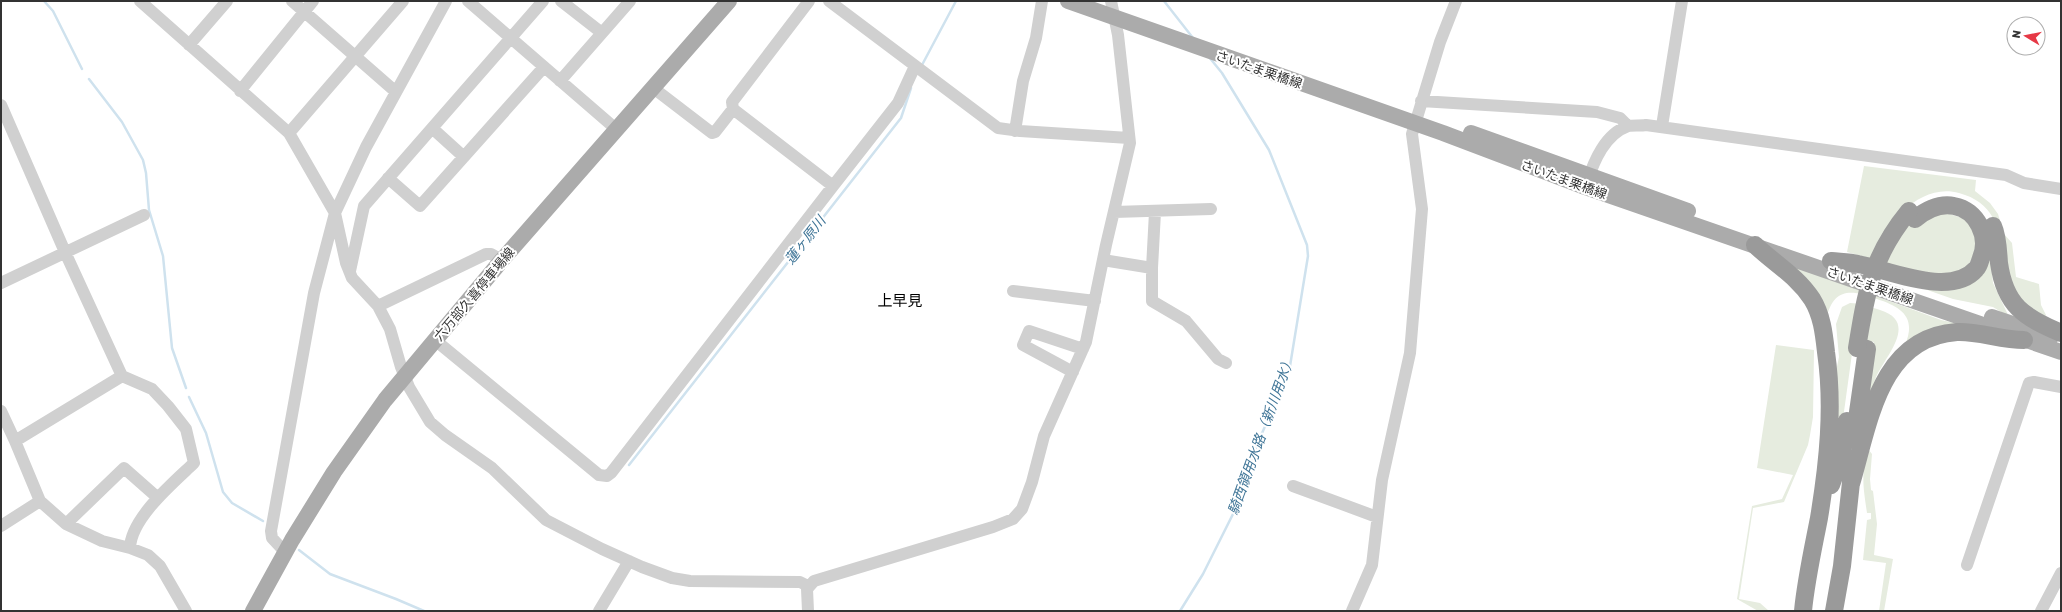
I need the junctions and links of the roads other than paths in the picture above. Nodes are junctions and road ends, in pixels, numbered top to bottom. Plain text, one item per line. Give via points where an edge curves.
1 (141, 1) edge
2 (227, 1) edge
3 (292, 1) edge
4 (313, 1) edge
5 (403, 1) edge
6 (446, 1) edge
7 (468, 1) edge
8 (543, 1) edge
9 (561, 1) edge
10 (630, 1) edge
11 (809, 1) edge
12 (829, 1) edge
13 (1042, 1) edge
14 (1068, 1) edge
15 (1094, 1) edge
16 (1456, 1) edge
17 (1682, 1) edge
18 (724, 3) edge
19 (1113, 9) edge
20 (304, 12) junction
21 (602, 33) junction
22 (511, 38) junction
23 (189, 45) junction
24 (354, 56) junction
25 (544, 67) junction
26 (918, 68) junction
27 (560, 81) junction
28 (652, 88) junction
29 (240, 91) junction
30 (396, 92) junction
31 (1, 105) edge
32 (733, 109) junction
33 (1417, 113) junction
34 (1628, 126) junction
35 (1662, 126) junction
36 (432, 128) junction
37 (616, 129) junction
38 (1015, 130) junction
39 (289, 132) junction
40 (1129, 138) junction
41 (464, 157) junction
42 (388, 178) junction
43 (1587, 180) junction
44 (833, 186) junction
45 (2061, 189) edge
46 (1212, 209) dead end
47 (1114, 212) junction
48 (1155, 212) junction
49 (336, 213) junction
50 (144, 215) dead end
51 (1912, 215) junction
52 (1755, 245) junction
53 (65, 252) junction
54 (502, 260) junction
55 (1103, 260) junction
56 (1831, 261) junction
57 (1152, 268) junction
58 (350, 273) junction
59 (1, 283) edge
60 (1013, 292) dead end
61 (1095, 300) junction
62 (378, 306) junction
63 (2061, 333) edge
64 (435, 340) junction
65 (2024, 340) junction
66 (2061, 341) edge
67 (1862, 348) junction
68 (1083, 349) junction
69 (2061, 352) edge
70 (1226, 363) dead end
71 (1073, 372) junction
72 (405, 375) junction
73 (122, 376) junction
74 (2061, 387) edge
75 (1, 411) edge
76 (15, 441) junction
77 (1851, 484) junction
78 (1293, 486) dead end
79 (158, 498) junction
80 (40, 501) junction
81 (1377, 517) junction
82 (1819, 518) junction
83 (66, 524) junction
84 (1, 526) edge
85 (130, 548) junction
86 (286, 552) junction
87 (629, 561) junction
88 (1967, 565) dead end
89 (2061, 574) edge
90 (808, 586) junction
91 (186, 611) edge
92 (253, 611) edge
93 (599, 611) edge
94 (808, 611) edge
95 (1352, 611) edge
96 (1803, 611) edge
97 (1834, 611) edge
98 (2041, 611) edge

1 - 23 street
2 - 23 street
3 - 20 street
4 - 20 street
5 - 24 street
6 - 30 street
7 - 22 street
8 - 22 street
9 - 21 street
10 - 21 street
11 - 32 street via 732,102
12 - 26 street
13 - 38 street via 1036,38 1023,81
14 - 19 main road, さいたま栗橋線
15 - 19 main road, さいたま栗橋線
16 - 33 street
17 - 35 street
18 - 28 main road, 六万部久喜停車場線
19 - 33 main road, さいたま栗橋線
19 - 40 street
20 - 24 street
20 - 29 street
21 - 27 street
22 - 25 street
22 - 36 street
23 - 29 street
24 - 30 street
24 - 39 street
25 - 27 street
25 - 41 street
26 - 38 street via 998,128
26 - 44 street via 898,103
27 - 37 street
28 - 32 street via 712,134
28 - 37 main road, 六万部久喜停車場線
29 - 39 street
30 - 49 street via 366,147
31 - 53 street
32 - 44 street
33 - 34 street via 1597,112 1620,118
33 - 43 main road, さいたま栗橋線
33 - 81 street via 1412,140 1422,209 1410,354
34 - 35 street
34 - 43 street via 1605,143
35 - 45 street via 2006,175 2024,183
36 - 41 street
36 - 42 street
37 - 54 main road, 六万部久喜停車場線
38 - 40 street
39 - 49 street
40 - 47 street
41 - 42 street via 420,206
42 - 58 street via 364,206
43 - 52 main road, さいたま栗橋線
43 - 56 main road, さいたま栗橋線
44 - 64 street via 607,476 599,475
46 - 48 street
47 - 48 street
47 - 55 street
48 - 57 street
49 - 58 street
49 - 86 street via 314,293 271,531 272,538
50 - 53 street
51 - 56 highway via 1938,206 1954,206 1972,215 1979,224 1986,245 1977,268 1966,277 1938,282 1857,263
51 - 63 highway via 1925,200 1939,196 1967,199 1979,208 1989,217 1995,231 2000,268 2008,294 2032,320
51 - 67 highway via 1885,267
52 - 65 main road, さいたま栗橋線
52 - 82 highway via 1800,283 1812,300 1823,327 1830,412
53 - 59 street
53 - 73 street
54 - 62 street via 486,254
54 - 64 main road, 六万部久喜停車場線
55 - 57 street
55 - 61 street
56 - 66 main road, さいたま栗橋線
57 - 70 street via 1152,301 1186,321 1218,359
58 - 62 street
60 - 61 street
61 - 68 street
62 - 72 street via 390,329
64 - 72 main road, 六万部久喜停車場線
65 - 69 main road, さいたま栗橋線
65 - 77 highway via 2006,340 1958,332 1932,337 1911,347 1896,362 1883,384 1868,421
67 - 77 highway
67 - 82 highway via 1840,460
68 - 71 street
68 - 71 street via 1029,331 1023,345
71 - 90 street via 1044,436 1022,509 1013,519 814,581
72 - 86 main road, 六万部久喜停車場線 via 341,461
72 - 87 street via 409,387 430,422 492,468 546,520
73 - 76 street
73 - 79 street via 152,389 186,429 194,463
74 - 88 street via 2034,382 2029,384
75 - 76 street
76 - 80 street
77 - 97 highway
78 - 81 street
79 - 83 street via 124,468
79 - 85 street via 130,537
80 - 83 street
80 - 84 street
81 - 95 street via 1372,564
82 - 96 highway
83 - 85 street via 102,541
85 - 91 street via 148,555 160,566
86 - 92 main road, 六万部久喜停車場線
87 - 90 street via 672,578 690,581 800,582
87 - 93 street
89 - 98 street
90 - 94 street

